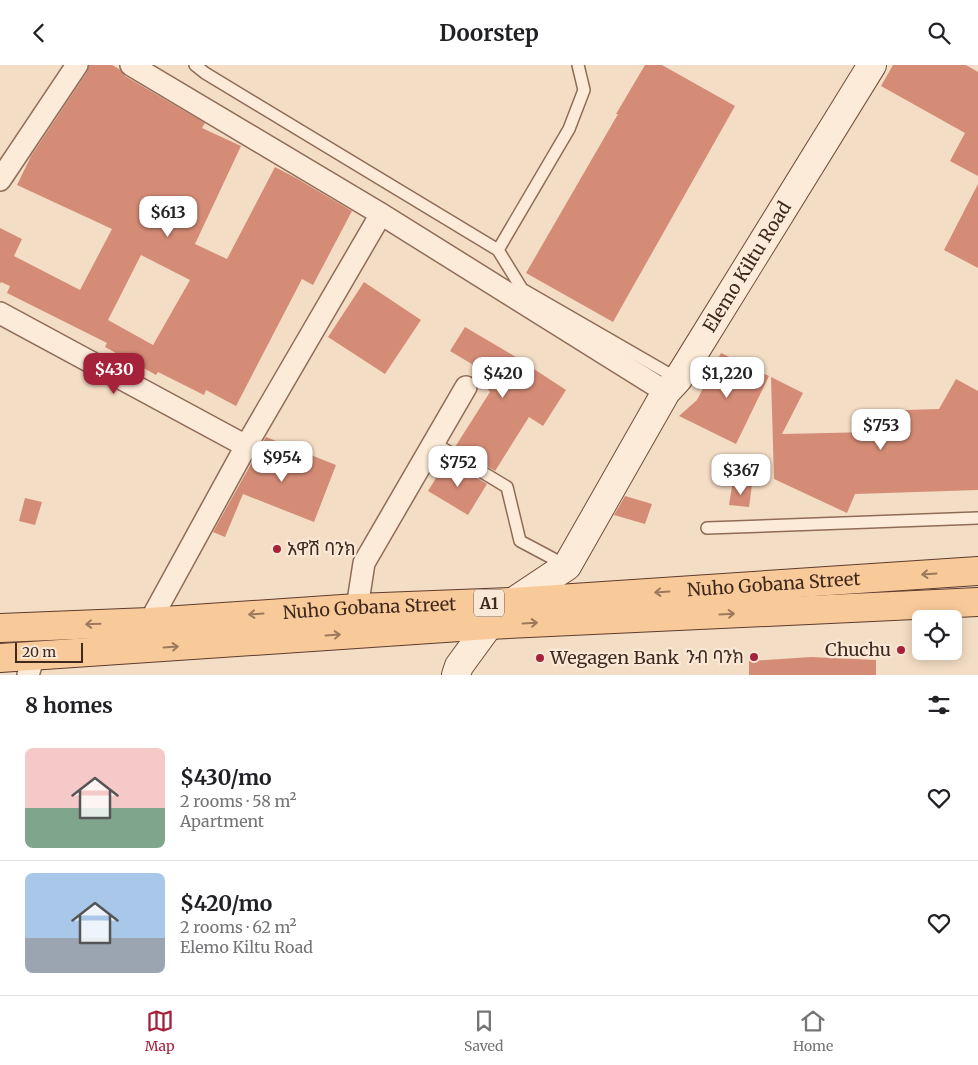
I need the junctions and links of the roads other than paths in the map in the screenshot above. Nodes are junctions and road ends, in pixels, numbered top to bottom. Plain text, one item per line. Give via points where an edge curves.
1 (76, 65) edge
2 (131, 65) edge
3 (195, 65) edge
4 (578, 65) edge
5 (865, 67) edge
6 (207, 69) edge
7 (0, 181) edge
8 (381, 214) junction
9 (498, 249) junction
10 (0, 313) edge
11 (672, 385) junction
12 (466, 387) dead end
13 (434, 443) junction
14 (246, 446) junction
15 (978, 518) edge
16 (707, 528) dead end
17 (567, 566) junction
18 (978, 571) edge
19 (512, 602) junction
20 (978, 602) edge
21 (356, 607) junction
22 (149, 622) junction
23 (489, 625) junction
24 (0, 628) edge
25 (134, 649) junction
26 (0, 658) edge
27 (31, 666) edge
28 (456, 675) edge

1 - 7 street
2 - 8 street
3 - 6 lane
4 - 9 lane via 584,90 569,129
5 - 11 street, Elemo Kiltu Road
6 - 9 lane
8 - 11 street
8 - 14 street
9 - 11 lane via 522,289
10 - 14 street
11 - 17 street, Elemo Kiltu Road
12 - 13 street
13 - 17 lane via 507,487 520,541
13 - 21 street via 364,563
14 - 22 street
15 - 16 lane
17 - 19 street, Elemo Kiltu Road
18 -> 19 main road, Nuho Gobana Street / A1
19 - 21 main road, Nuho Gobana Street / A1
19 - 23 street, Elemo Kiltu Road
23 -> 20 main road, Nuho Gobana Street / A1
21 -> 22 main road, Nuho Gobana Street / A1
22 -> 24 main road, Nuho Gobana Street / A1
22 - 25 street
25 -> 23 main road, Nuho Gobana Street / A1
23 - 28 street, Elemo Kiltu Road
25 - 27 main road, Nuho Gobana Street / A1
26 - 27 main road, Nuho Gobana Street / A1

